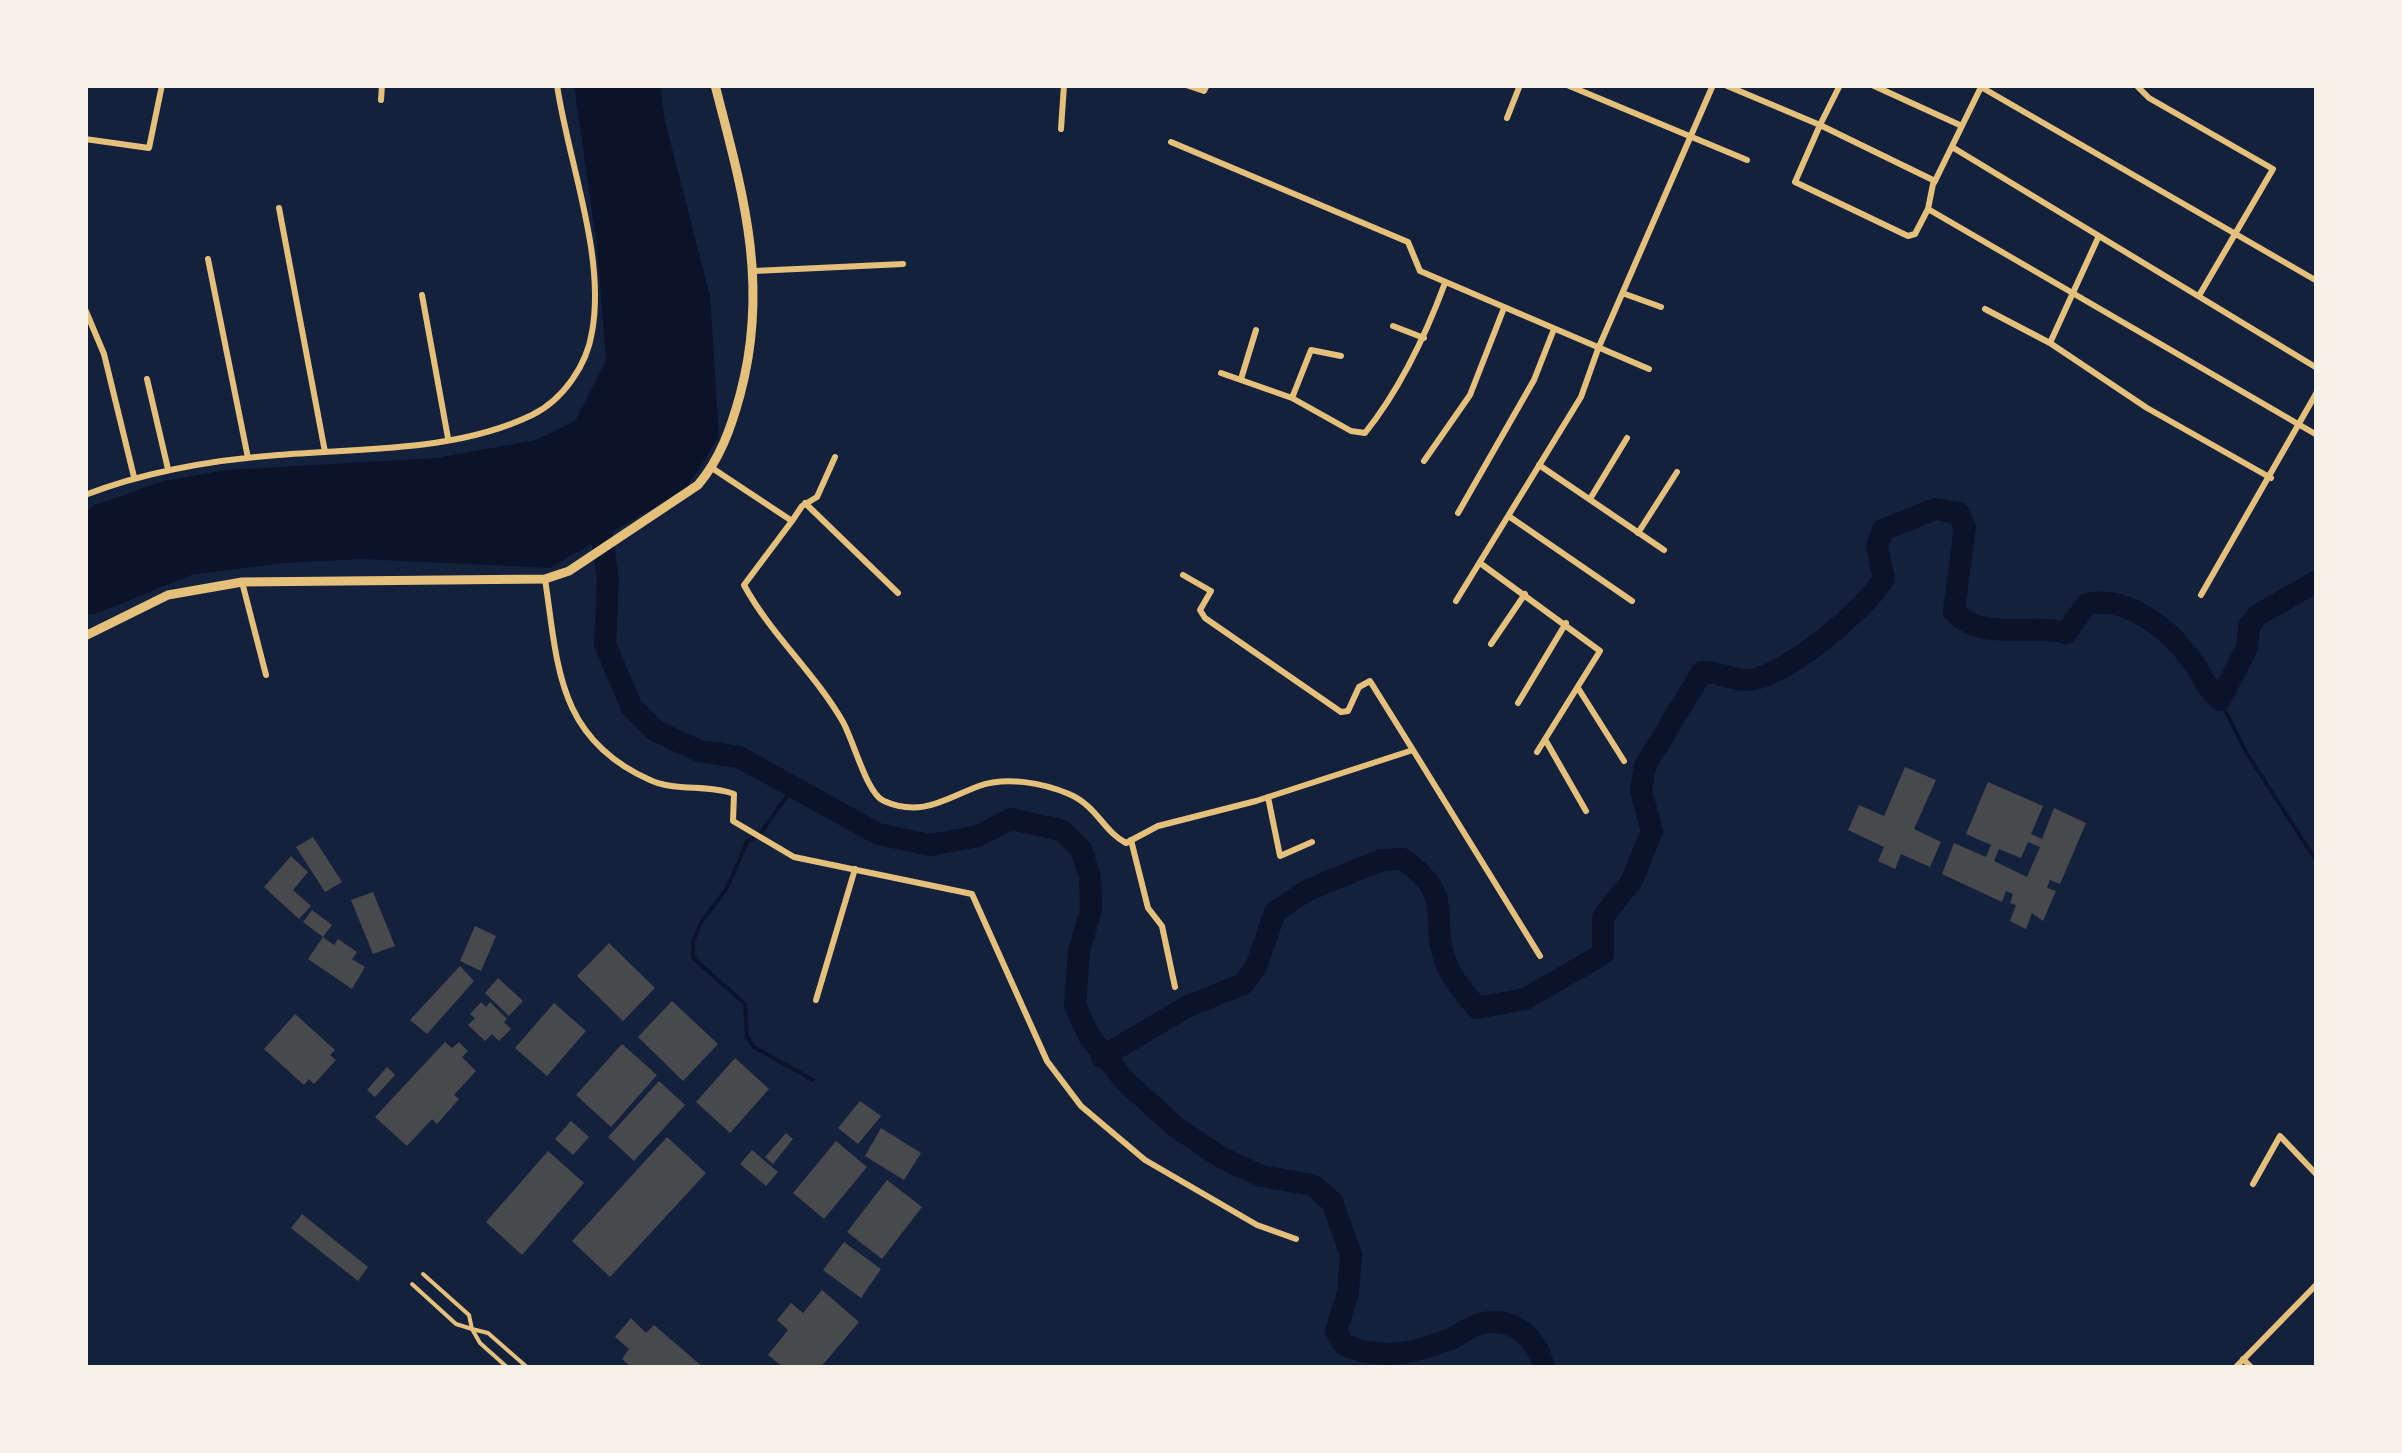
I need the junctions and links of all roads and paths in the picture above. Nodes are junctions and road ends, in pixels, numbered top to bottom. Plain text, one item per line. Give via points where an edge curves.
1 (162, 85) edge
2 (382, 85) edge
3 (557, 85) edge
4 (715, 85) edge
5 (1064, 85) edge
6 (1186, 85) edge
7 (1207, 85) edge
8 (1520, 85) edge
9 (1567, 85) edge
10 (1713, 85) edge
11 (1725, 85) edge
12 (1840, 85) edge
13 (1872, 85) edge
14 (2136, 85) edge
15 (1981, 86) edge
16 (381, 100) dead end
17 (1507, 118) dead end
18 (1820, 125) junction
19 (1962, 126) junction
20 (1061, 129) dead end
21 (85, 138) edge
22 (1691, 139) junction
23 (1171, 142) dead end
24 (1952, 147) junction
25 (1747, 160) dead end
26 (1935, 182) junction
27 (279, 208) dead end
28 (1928, 209) junction
29 (2237, 234) junction
30 (2098, 238) junction
31 (208, 260) dead end
32 (904, 264) dead end
33 (754, 272) junction
34 (2317, 282) edge
35 (1445, 283) junction
36 (2072, 292) junction
37 (1625, 294) junction
38 (2200, 294) junction
39 (422, 295) dead end
40 (1661, 307) dead end
41 (1504, 308) junction
42 (85, 309) edge
43 (1985, 310) dead end
44 (1393, 326) dead end
45 (1554, 329) junction
46 (1256, 330) dead end
47 (1424, 338) junction
48 (2050, 344) junction
49 (1598, 349) junction
50 (1341, 356) dead end
51 (2317, 368) edge
52 (1649, 369) dead end
53 (1222, 373) dead end
54 (147, 379) dead end
55 (1241, 379) junction
56 (2317, 392) edge
57 (1292, 398) junction
58 (2298, 425) junction
59 (2317, 436) edge
60 (448, 438) junction
61 (1627, 438) dead end
62 (325, 452) junction
63 (835, 457) dead end
64 (248, 458) junction
65 (1424, 461) dead end
66 (1539, 466) junction
67 (712, 468) junction
68 (168, 469) junction
69 (1677, 472) dead end
70 (134, 478) junction
71 (2271, 478) junction
72 (85, 484) edge
73 (87, 494) edge
74 (1590, 499) junction
75 (805, 503) junction
76 (1458, 513) dead end
77 (1510, 517) junction
78 (792, 521) junction
79 (1638, 534) junction
80 (1664, 550) dead end
81 (1480, 563) junction
82 (1183, 575) dead end
83 (545, 579) junction
84 (242, 582) junction
85 (898, 593) dead end
86 (1525, 594) junction
87 (2201, 595) dead end
88 (1456, 600) dead end
89 (1632, 601) dead end
90 (1566, 623) junction
91 (85, 636) edge
92 (1491, 644) dead end
93 (266, 675) dead end
94 (1578, 688) junction
95 (1518, 703) dead end
96 (1546, 741) junction
97 (1413, 750) junction
98 (1537, 752) dead end
99 (1624, 761) dead end
100 (1268, 797) junction
101 (1586, 811) dead end
102 (1130, 839) junction
103 (1312, 842) dead end
104 (855, 868) junction
105 (1540, 956) dead end
106 (1175, 987) dead end
107 (816, 1000) dead end
108 (2317, 1175) edge
109 (2253, 1184) dead end
110 (1296, 1239) dead end
111 (424, 1274) dead end
112 (412, 1284) dead end
113 (2317, 1284) edge
114 (472, 1329) junction
115 (2243, 1359) junction
116 (508, 1368) edge
117 (528, 1368) edge
118 (2234, 1368) edge
119 (2252, 1368) edge

1 - 21 street via 149,148
2 - 16 street
3 - 60 street via 593,278 588,349 572,380 535,414
4 - 33 street
5 - 20 street
6 - 7 street via 1204,91
8 - 17 street
9 - 22 street
10 - 22 street
11 - 18 street
12 - 18 street
13 - 19 street
14 - 29 street via 2274,169
15 - 19 street
15 - 29 street
18 - 26 street
18 - 28 street via 1798,186 1908,236
19 - 24 street
22 - 25 street
22 - 37 street
23 - 35 street via 1408,242 1420,271
24 - 26 street
24 - 30 street
26 - 28 street
27 - 62 street
28 - 36 street
29 - 34 street
29 - 38 street
30 - 36 street
30 - 38 street
31 - 64 street
32 - 33 street
33 - 67 street via 750,354
35 - 41 street
35 - 47 street
36 - 48 street
36 - 58 street
37 - 40 street
37 - 49 street
38 - 51 street
39 - 60 street
41 - 45 street
41 - 65 street via 1470,395
42 - 70 street via 107,364
43 - 48 street
44 - 47 street
45 - 49 street
45 - 76 street via 1534,380
46 - 55 street
47 - 57 street via 1365,433
48 - 71 street
49 - 52 street
49 - 66 street via 1582,397
50 - 57 street via 1311,350
53 - 55 street
54 - 68 street
55 - 57 street
56 - 58 street
58 - 59 street
58 - 71 street
60 - 62 street
61 - 74 street
62 - 64 street
63 - 75 street via 817,497
64 - 68 street
66 - 74 street
66 - 77 street
67 - 78 street
67 - 83 street via 678,502
68 - 70 street
69 - 79 street
70 - 73 street
71 - 87 street
72 - 73 street
74 - 79 street
75 - 78 street
75 - 85 street
77 - 81 street
77 - 89 street
78 - 102 street via 744,585 762,619 841,718 878,799 933,808 979,786 1026,783 1095,808 1120,840
79 - 80 street
81 - 86 street
81 - 88 street
82 - 97 street via 1211,590 1200,610 1205,618 1341,712 1370,681
83 - 84 street
83 - 104 street via 565,700 614,757 650,780 734,794 733,820 760,840 794,857
84 - 91 street via 168,594
84 - 93 street
86 - 90 street
86 - 92 street
90 - 94 street via 1600,651
90 - 95 street
94 - 96 street
94 - 99 street
96 - 98 street
96 - 101 street
97 - 100 street
97 - 105 street
100 - 102 street
100 - 103 street via 1280,856
102 - 106 street via 1148,908 1162,926
104 - 107 street
104 - 110 street via 976,897 1048,1060 1081,1106 1145,1160 1257,1225
108 - 109 street via 2280,1136
111 - 114 lane via 468,1315
112 - 114 lane via 456,1324
113 - 115 street
114 - 116 lane
114 - 117 lane via 488,1333
115 - 118 street
115 - 119 street

